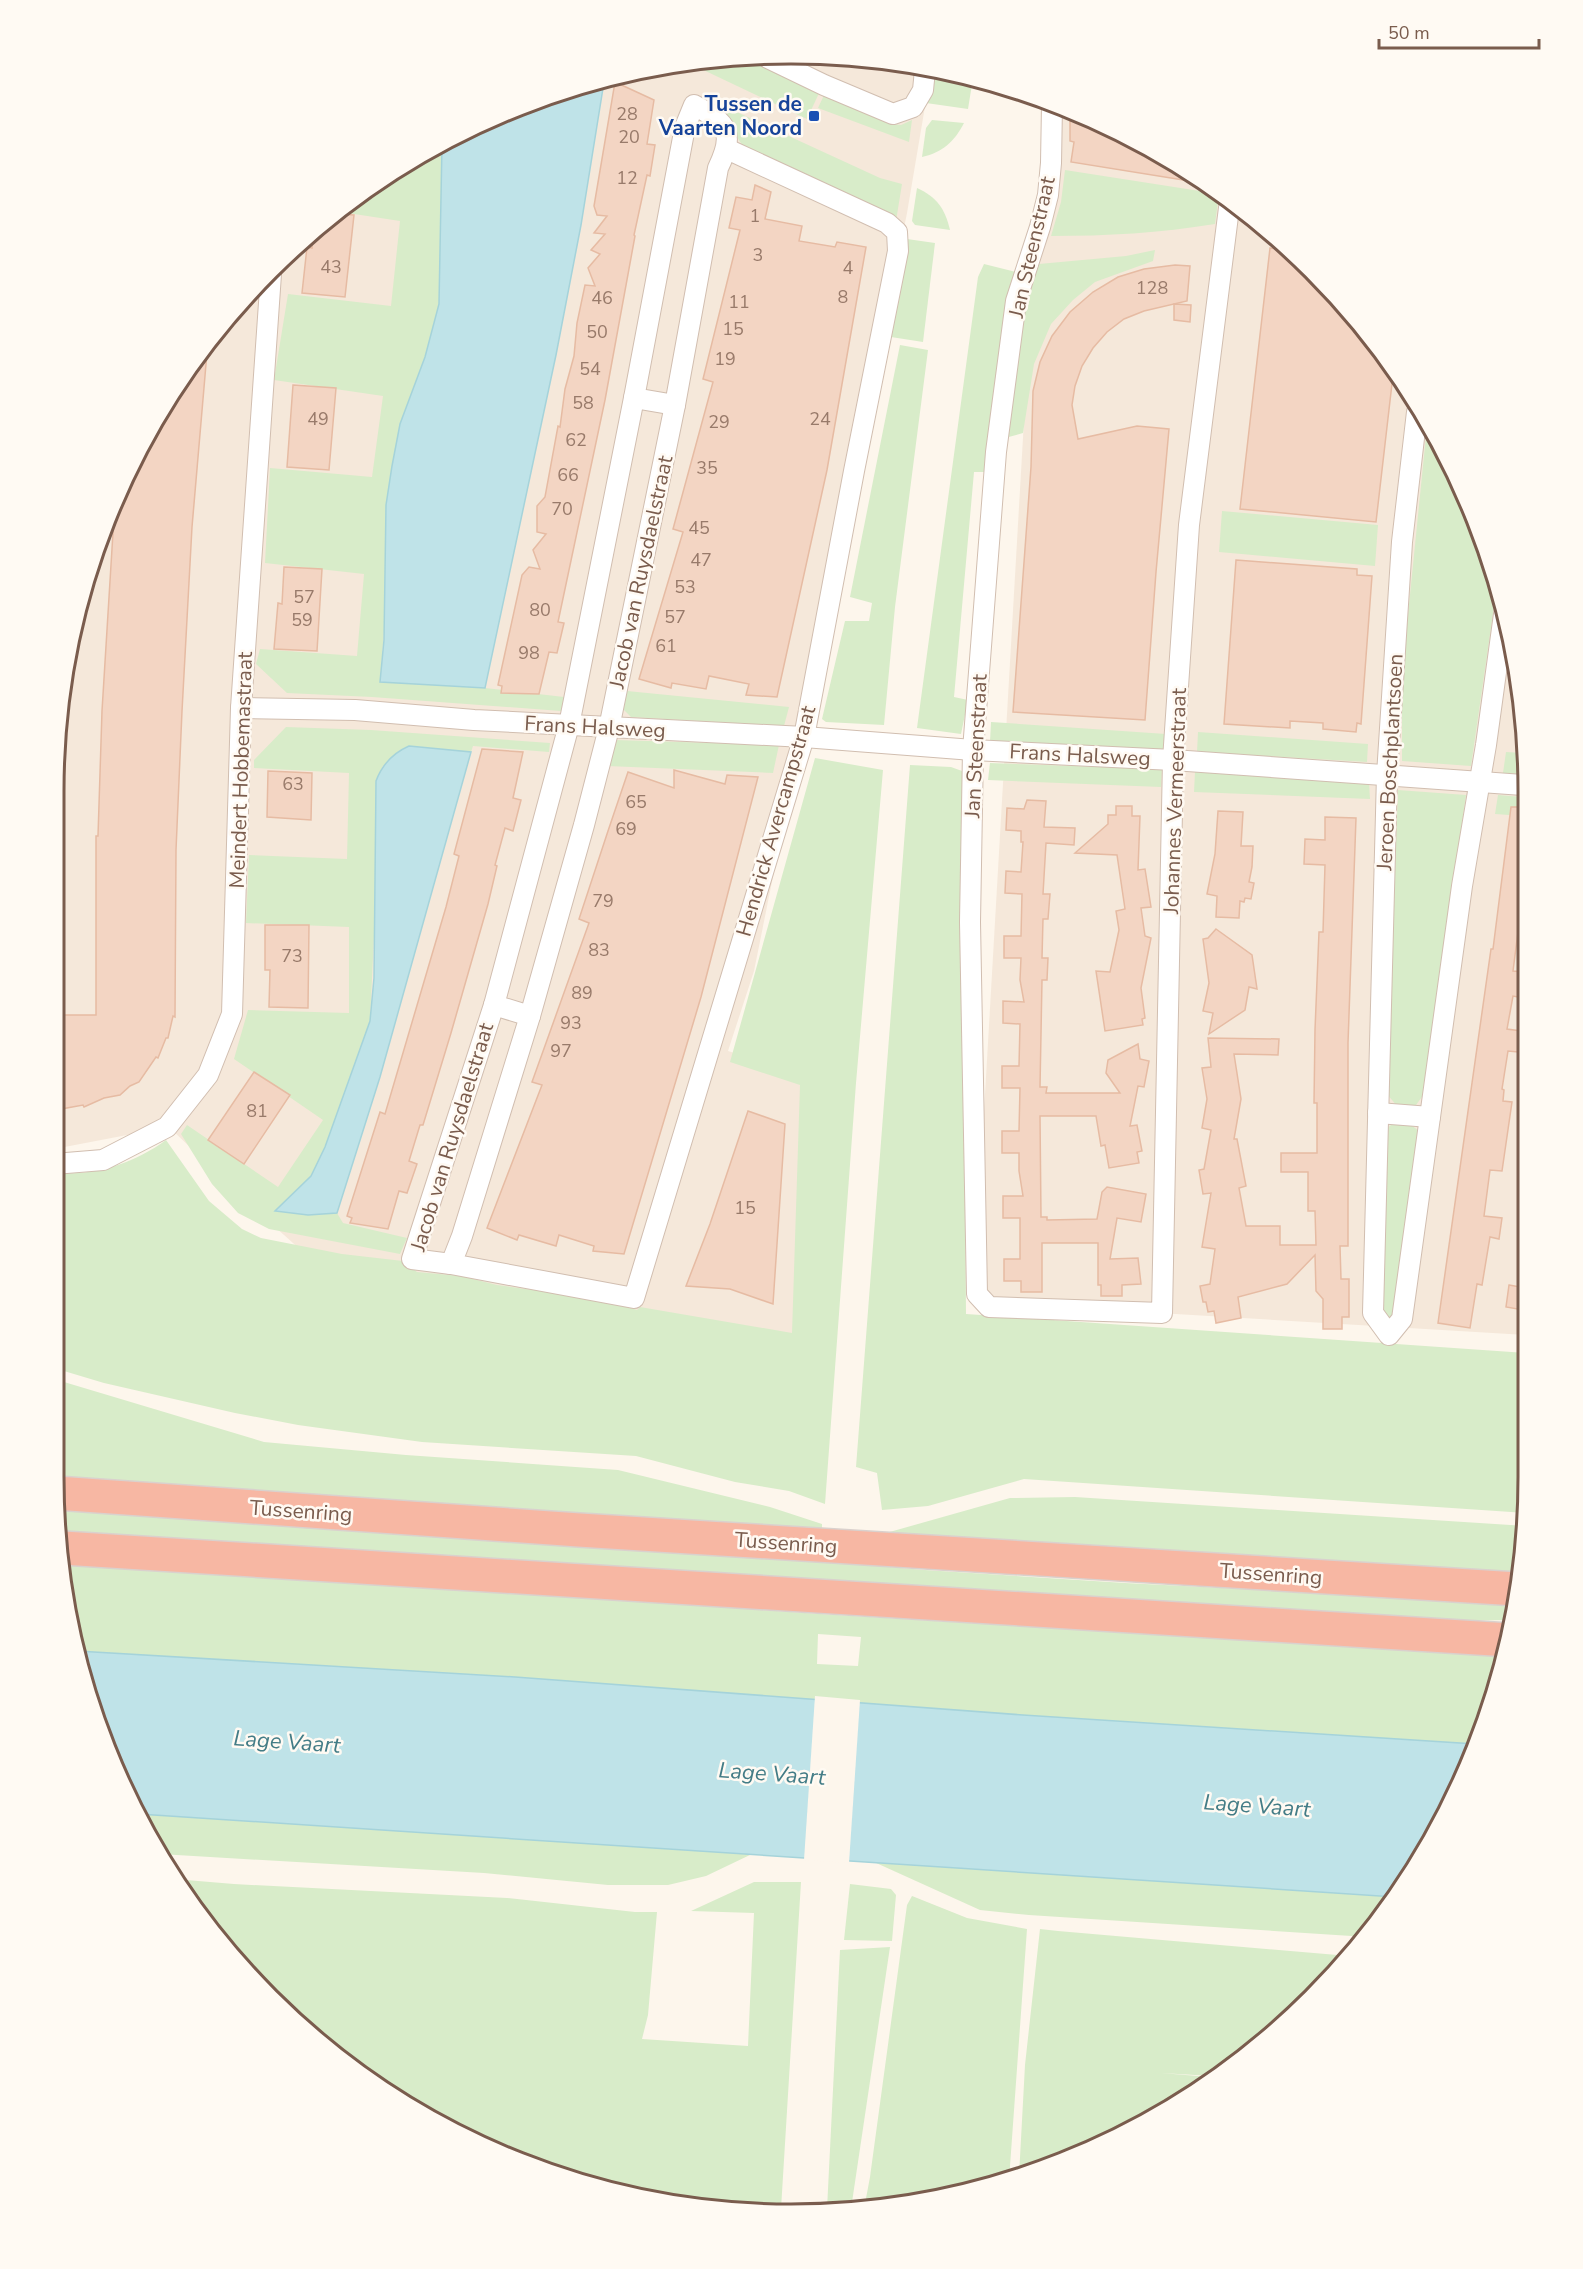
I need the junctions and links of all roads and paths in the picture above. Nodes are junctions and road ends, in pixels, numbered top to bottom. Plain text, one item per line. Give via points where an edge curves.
1 (781, 64) edge
2 (924, 77) edge
3 (1052, 113) edge
4 (727, 149) junction
5 (1229, 211) edge
6 (270, 284) edge
7 (634, 398) junction
8 (675, 405) junction
9 (1416, 420) edge
10 (1501, 633) edge
11 (242, 708) junction
12 (569, 725) junction
13 (609, 728) junction
14 (804, 737) junction
15 (973, 750) junction
16 (1173, 760) junction
17 (1387, 775) junction
18 (1479, 781) junction
19 (1518, 785) edge
20 (494, 1005) junction
21 (530, 1016) junction
22 (1378, 1113) junction
23 (1430, 1117) junction
24 (64, 1163) edge
25 (451, 1264) junction
26 (1071, 1311) joint
27 (65, 1494) edge
28 (68, 1548) edge
29 (1510, 1589) edge
30 (1500, 1639) edge

1 - 2 street via 893,114 913,107 923,90
3 - 15 street, Jan Steenstraat via 1048,195 1016,302 996,452
4 - 7 street, Jacob van Ruysdaelstraat via 721,122 694,105 685,127
4 - 8 street, Jacob van Ruysdaelstraat via 718,168
4 - 14 street, Hendrick Avercampstraat via 887,223 897,232 898,251
5 - 16 street, Johannes Vermeerstraat via 1189,525
6 - 11 street, Meindert Hobbemastraat
7 - 8 street
7 - 12 street, Jacob van Ruysdaelstraat
8 - 13 street, Jacob van Ruysdaelstraat
9 - 17 street, Jeroen Boschplantsoen via 1402,542
10 - 18 street, Jeroen Boschplantsoen
11 - 12 street, Frans Halsweg via 354,710
11 - 24 street, Meindert Hobbemastraat via 232,1014 208,1075 167,1127 103,1160
12 - 13 street, Frans Halsweg
12 - 20 street, Jacob van Ruysdaelstraat
13 - 14 street, Frans Halsweg
13 - 21 street, Jacob van Ruysdaelstraat
14 - 15 street, Frans Halsweg
14 - 25 street, Hendrick Avercampstraat via 634,1298
15 - 16 street, Frans Halsweg
15 - 26 street, Jan Steenstraat via 970,922 977,1294 989,1307
16 - 17 street, Frans Halsweg
16 - 26 street, Johannes Vermeerstraat via 1162,1313
17 - 18 street, Frans Halsweg
17 - 22 street, Jeroen Boschplantsoen
18 - 19 street, Frans Halsweg
18 - 23 street, Jeroen Boschplantsoen
20 - 21 street, Jacob van Ruysdaelstraat
20 - 25 street, Jacob van Ruysdaelstraat via 412,1259
21 - 25 street, Jacob van Ruysdaelstraat
22 - 23 street
22 - 23 street, Jeroen Boschplantsoen via 1373,1313 1389,1335 1402,1319
27 - 29 highway, Tussenring
28 - 30 highway

